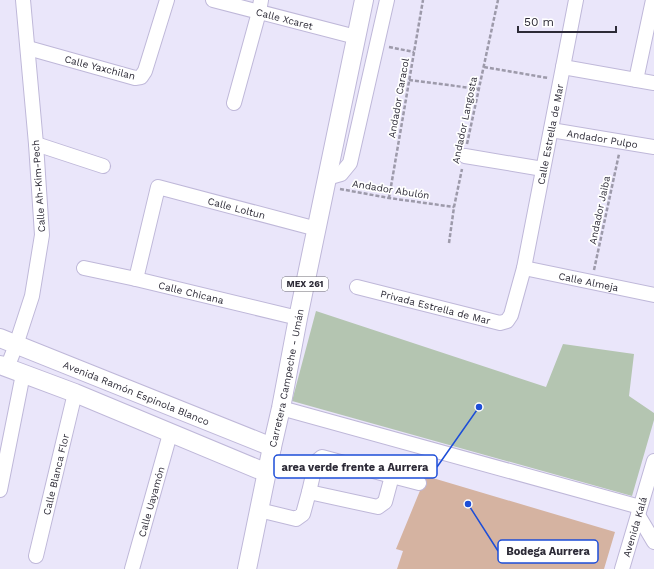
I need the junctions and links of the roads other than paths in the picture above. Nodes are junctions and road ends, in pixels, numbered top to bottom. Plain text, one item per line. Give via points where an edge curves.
1 (23, 0) edge
2 (166, 0) edge
3 (213, 0) edge
4 (364, 0) edge
5 (387, 0) edge
6 (576, 0) edge
7 (653, 0) edge
8 (260, 6) edge
9 (356, 37) junction
10 (28, 48) junction
11 (562, 74) junction
12 (636, 80) junction
13 (654, 84) edge
14 (234, 103) dead end
15 (551, 130) junction
16 (36, 144) junction
17 (654, 147) edge
18 (465, 156) road end
19 (103, 166) dead end
20 (543, 168) junction
21 (326, 182) junction
22 (317, 229) junction
23 (84, 268) dead end
24 (524, 268) junction
25 (136, 279) junction
26 (357, 287) dead end
27 (654, 295) edge
28 (298, 318) junction
29 (8, 341) edge
30 (10, 369) edge
31 (75, 393) junction
32 (281, 408) junction
33 (170, 434) junction
34 (272, 447) junction
35 (654, 461) edge
36 (267, 473) junction
37 (392, 476) junction
38 (419, 483) dead end
39 (0, 490) edge
40 (308, 492) junction
41 (259, 510) junction
42 (639, 511) junction
43 (654, 542) edge
44 (36, 556) dead end
45 (132, 569) edge
46 (247, 569) edge
47 (622, 569) edge

1 - 10 street, Calle Ah-Kim-Pech
2 - 10 street, Calle Yaxchilan via 141,77 135,78
3 - 8 street, Calle Xcaret
4 - 9 main road, Carretera Campeche - Umán / MEX 261
5 - 21 street via 350,163 341,174
6 - 11 street, Calle Estrella de Mar
7 - 12 street
8 - 9 street, Calle Xcaret
8 - 14 street
9 - 21 main road, Carretera Campeche - Umán / MEX 261
10 - 16 street, Calle Ah-Kim-Pech
11 - 12 street
11 - 15 street, Calle Estrella de Mar
12 - 13 street
15 - 17 street, Andador Pulpo
15 - 20 street, Calle Estrella de Mar
16 - 19 street
16 - 29 street, Calle Ah-Kim-Pech via 42,235 32,296
18 - 20 street
20 - 24 street, Calle Estrella de Mar
21 - 22 main road, Carretera Campeche - Umán / MEX 261
22 - 25 street, Calle Loltun via 158,187
22 - 28 main road, Carretera Campeche - Umán / MEX 261
23 - 25 street, Calle Chicana
24 - 26 street, Privada Estrella de Mar via 511,315 507,321 500,323
24 - 27 street, Calle Almeja
25 - 28 street, Calle Chicana
28 - 32 main road, Carretera Campeche - Umán / MEX 261
29 - 30 street, Calle Ah-Kim-Pech
29 - 34 main road, Avenida Ramón Espinola Blanco
30 - 31 main road
30 - 39 street, Calle Ah-Kim-Pech
31 - 33 main road
31 - 44 street, Calle Blanca Flor
32 - 34 main road, Carretera Campeche - Umán / MEX 261
32 - 42 street
33 - 36 main road
33 - 45 street, Calle Uayamón
34 - 36 main road, Carretera Campeche - Umán / MEX 261
35 - 42 street, Avenida Kalá
36 - 41 main road, Carretera Campeche - Umán / MEX 261
37 - 38 street
37 - 40 street via 385,502 378,508
37 - 40 street via 322,457 316,462
40 - 41 street via 303,514 296,519
41 - 46 main road, Carretera Campeche - Umán / MEX 261
42 - 43 street
42 - 47 street, Avenida Kalá

